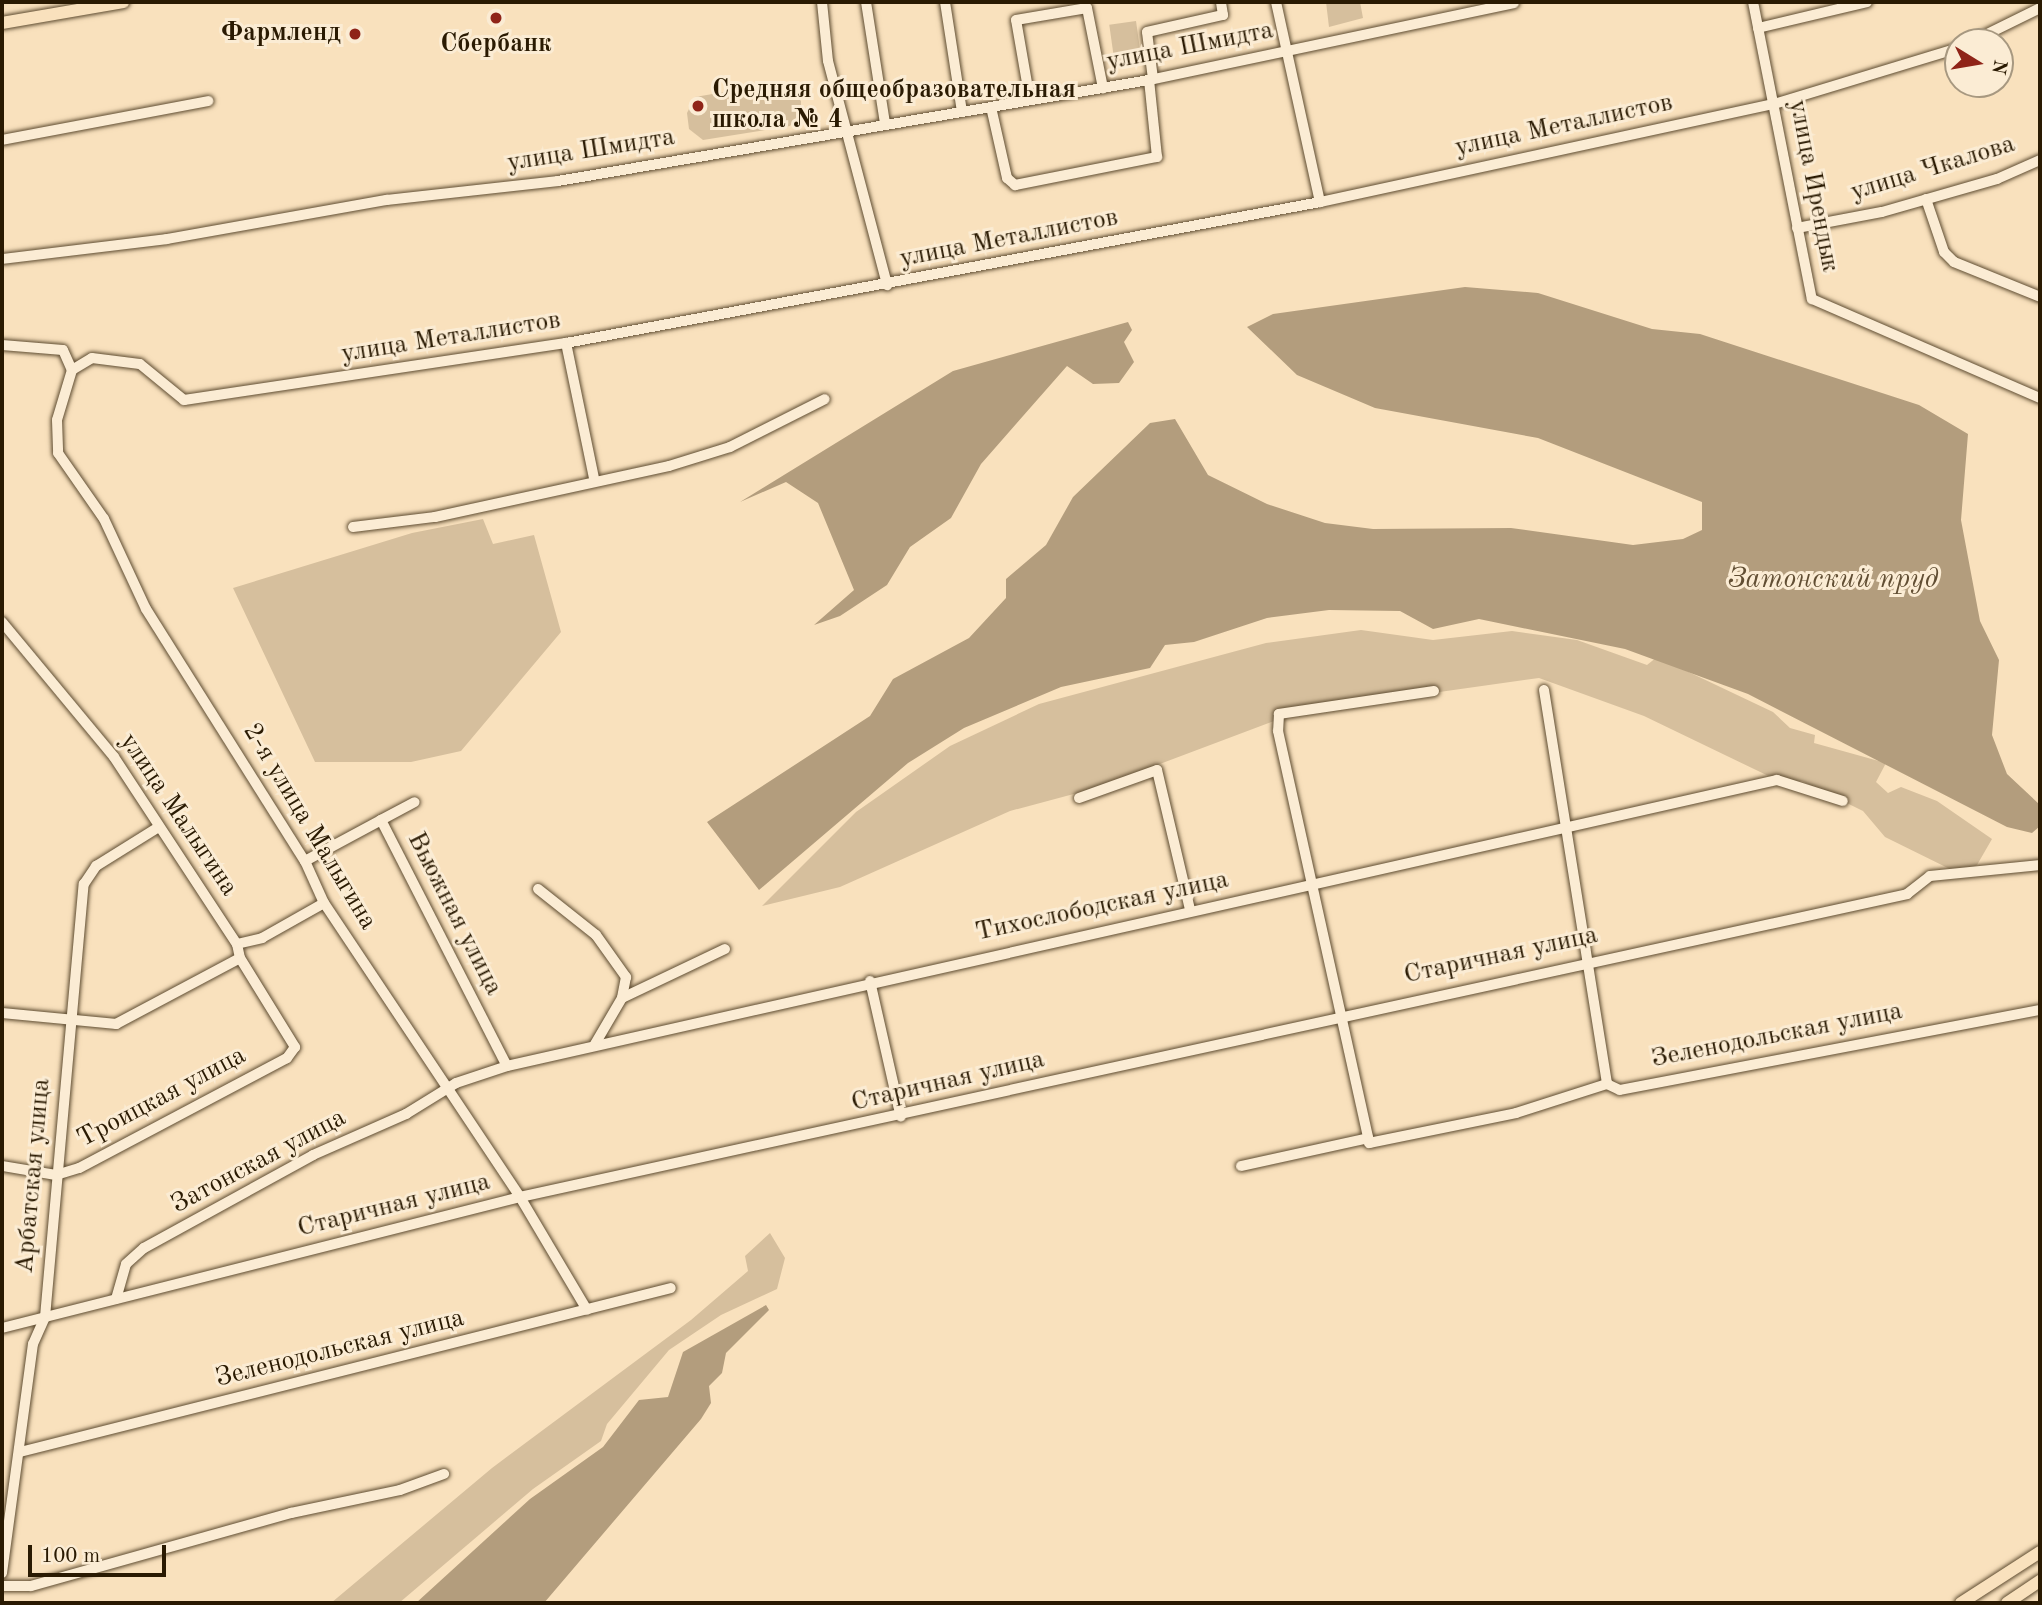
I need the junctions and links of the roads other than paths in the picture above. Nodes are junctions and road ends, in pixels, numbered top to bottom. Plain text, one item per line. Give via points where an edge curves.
1 (123, 2) edge
2 (822, 2) edge
3 (866, 2) edge
4 (945, 2) edge
5 (1221, 2) edge
6 (1276, 2) edge
7 (1753, 2) edge
8 (1867, 2) edge
9 (1514, 3) edge
10 (1091, 5) edge
11 (2040, 8) edge
12 (2, 23) edge
13 (1758, 28) junction
14 (1999, 28) edge
15 (1289, 50) junction
16 (1944, 52) edge
17 (1151, 80) junction
18 (1103, 88) junction
19 (1030, 100) junction
20 (208, 101) dead end
21 (1774, 104) junction
22 (991, 107) junction
23 (962, 111) junction
24 (886, 124) junction
25 (846, 131) junction
26 (2, 140) edge
27 (2040, 160) edge
28 (1926, 200) junction
29 (1321, 202) junction
30 (1797, 228) junction
31 (2, 259) edge
32 (887, 285) junction
33 (2040, 297) edge
34 (566, 343) junction
35 (2, 345) edge
36 (72, 370) junction
37 (2040, 398) edge
38 (825, 399) dead end
39 (594, 478) junction
40 (353, 527) dead end
41 (2, 622) edge
42 (1544, 690) dead end
43 (1434, 691) dead end
44 (1079, 798) dead end
45 (1843, 801) dead end
46 (415, 802) dead end
47 (381, 820) junction
48 (159, 827) junction
49 (1569, 827) junction
50 (305, 861) junction
51 (2040, 865) edge
52 (1316, 884) junction
53 (537, 889) dead end
54 (324, 903) junction
55 (1190, 910) junction
56 (237, 944) junction
57 (725, 949) dead end
58 (240, 958) junction
59 (1590, 960) junction
60 (870, 981) junction
61 (622, 998) junction
62 (2040, 1010) edge
63 (2, 1013) edge
64 (1343, 1014) junction
65 (71, 1023) junction
66 (595, 1044) junction
67 (295, 1047) joint
68 (507, 1066) junction
69 (1608, 1084) junction
70 (451, 1090) junction
71 (901, 1117) junction
72 (1369, 1141) junction
73 (2, 1166) edge
74 (1241, 1166) dead end
75 (56, 1175) junction
76 (520, 1197) junction
77 (671, 1288) dead end
78 (116, 1299) junction
79 (587, 1310) junction
80 (45, 1317) junction
81 (2, 1328) edge
82 (20, 1452) junction
83 (444, 1474) dead end
84 (2040, 1552) edge
85 (2, 1573) edge
86 (2040, 1581) edge
87 (2, 1586) edge
88 (1961, 1603) edge
89 (2007, 1603) edge

1 - 12 main road
2 - 25 street via 828,61
3 - 24 street
4 - 23 street
5 - 17 street via 1223,15 1147,32
6 - 15 street
7 - 13 street, улица Ирендык
8 - 13 street
9 - 15 street, улица Шмидта
10 - 18 street
10 - 19 street via 1016,20
11 - 14 street
13 - 21 street, улица Ирендык
15 - 17 street, улица Шмидта
15 - 29 street
16 - 21 street, улица Металлистов
17 - 18 street, улица Шмидта
17 - 22 street via 1157,157 1015,185 1007,178
18 - 19 street, улица Шмидта
19 - 22 street, улица Шмидта
20 - 26 street
21 - 29 street, улица Металлистов
21 - 30 street, улица Ирендык
22 - 23 street, улица Шмидта
23 - 24 street, улица Шмидта
24 - 25 street, улица Шмидта
25 - 31 street, улица Шмидта via 558,181 387,200 167,239
25 - 32 street
27 - 28 street, улица Чкалова
28 - 30 street, улица Чкалова
28 - 33 street via 1944,252 1954,262
29 - 32 street, улица Металлистов
30 - 37 street, улица Ирендык via 1812,299
32 - 34 street, улица Металлистов
34 - 36 street, улица Металлистов via 184,400 140,364 92,358
34 - 39 street
35 - 36 street via 63,350
36 - 50 street, 2-я улица Малыгина via 57,421 58,453 104,519 146,609
38 - 39 street via 730,447 669,466
39 - 40 street via 435,517
41 - 48 street, улица Малыгина via 114,757
42 - 49 street
43 - 52 street via 1279,713 1278,731
44 - 55 street via 1157,770
45 - 49 street, Тихослободская улица via 1777,780
46 - 47 street
47 - 50 street, Вьюжная улица
47 - 68 street, Вьюжная улица
48 - 56 street, улица Малыгина
48 - 65 street, Арбатская улица via 96,866 84,884
49 - 52 street, Тихослободская улица
49 - 59 street
50 - 54 street, 2-я улица Малыгина
51 - 59 street, Старичная улица via 1930,876 1907,894
52 - 55 street, Тихослободская улица
52 - 64 street
53 - 61 street via 596,935 626,977
54 - 56 street via 262,938
54 - 70 street, 2-я улица Малыгина
55 - 60 street, Тихослободская улица
56 - 58 street, улица Малыгина
57 - 61 street
58 - 65 street via 116,1024
58 - 67 street, улица Малыгина
59 - 64 street, Старичная улица
59 - 69 street
60 - 66 street, Тихослободская улица
60 - 71 street
61 - 66 street
62 - 69 street, Зеленодольская улица via 1620,1090
63 - 65 street
64 - 71 street, Старичная улица
64 - 72 street
65 - 75 street, Арбатская улица
66 - 68 street, Тихослободская улица
67 - 75 street, Троицкая улица via 287,1058 79,1168
68 - 70 street, Тихослободская улица via 456,1083
69 - 72 street via 1516,1114
70 - 76 street, 2-я улица Малыгина
70 - 78 street, Затонская улица via 313,1155 145,1248 126,1264
71 - 76 street, Старичная улица
72 - 74 street
73 - 75 street, Троицкая улица
75 - 80 street, Арбатская улица
76 - 78 street, Старичная улица
76 - 79 street, 2-я улица Малыгина
77 - 79 street, Зеленодольская улица
78 - 80 street, Старичная улица
79 - 82 street, Зеленодольская улица
80 - 81 street, Старичная улица
80 - 82 street, Арбатская улица via 33,1344
82 - 85 street, Арбатская улица
83 - 87 street via 400,1490 291,1513 31,1586
84 - 88 main road
86 - 89 main road

